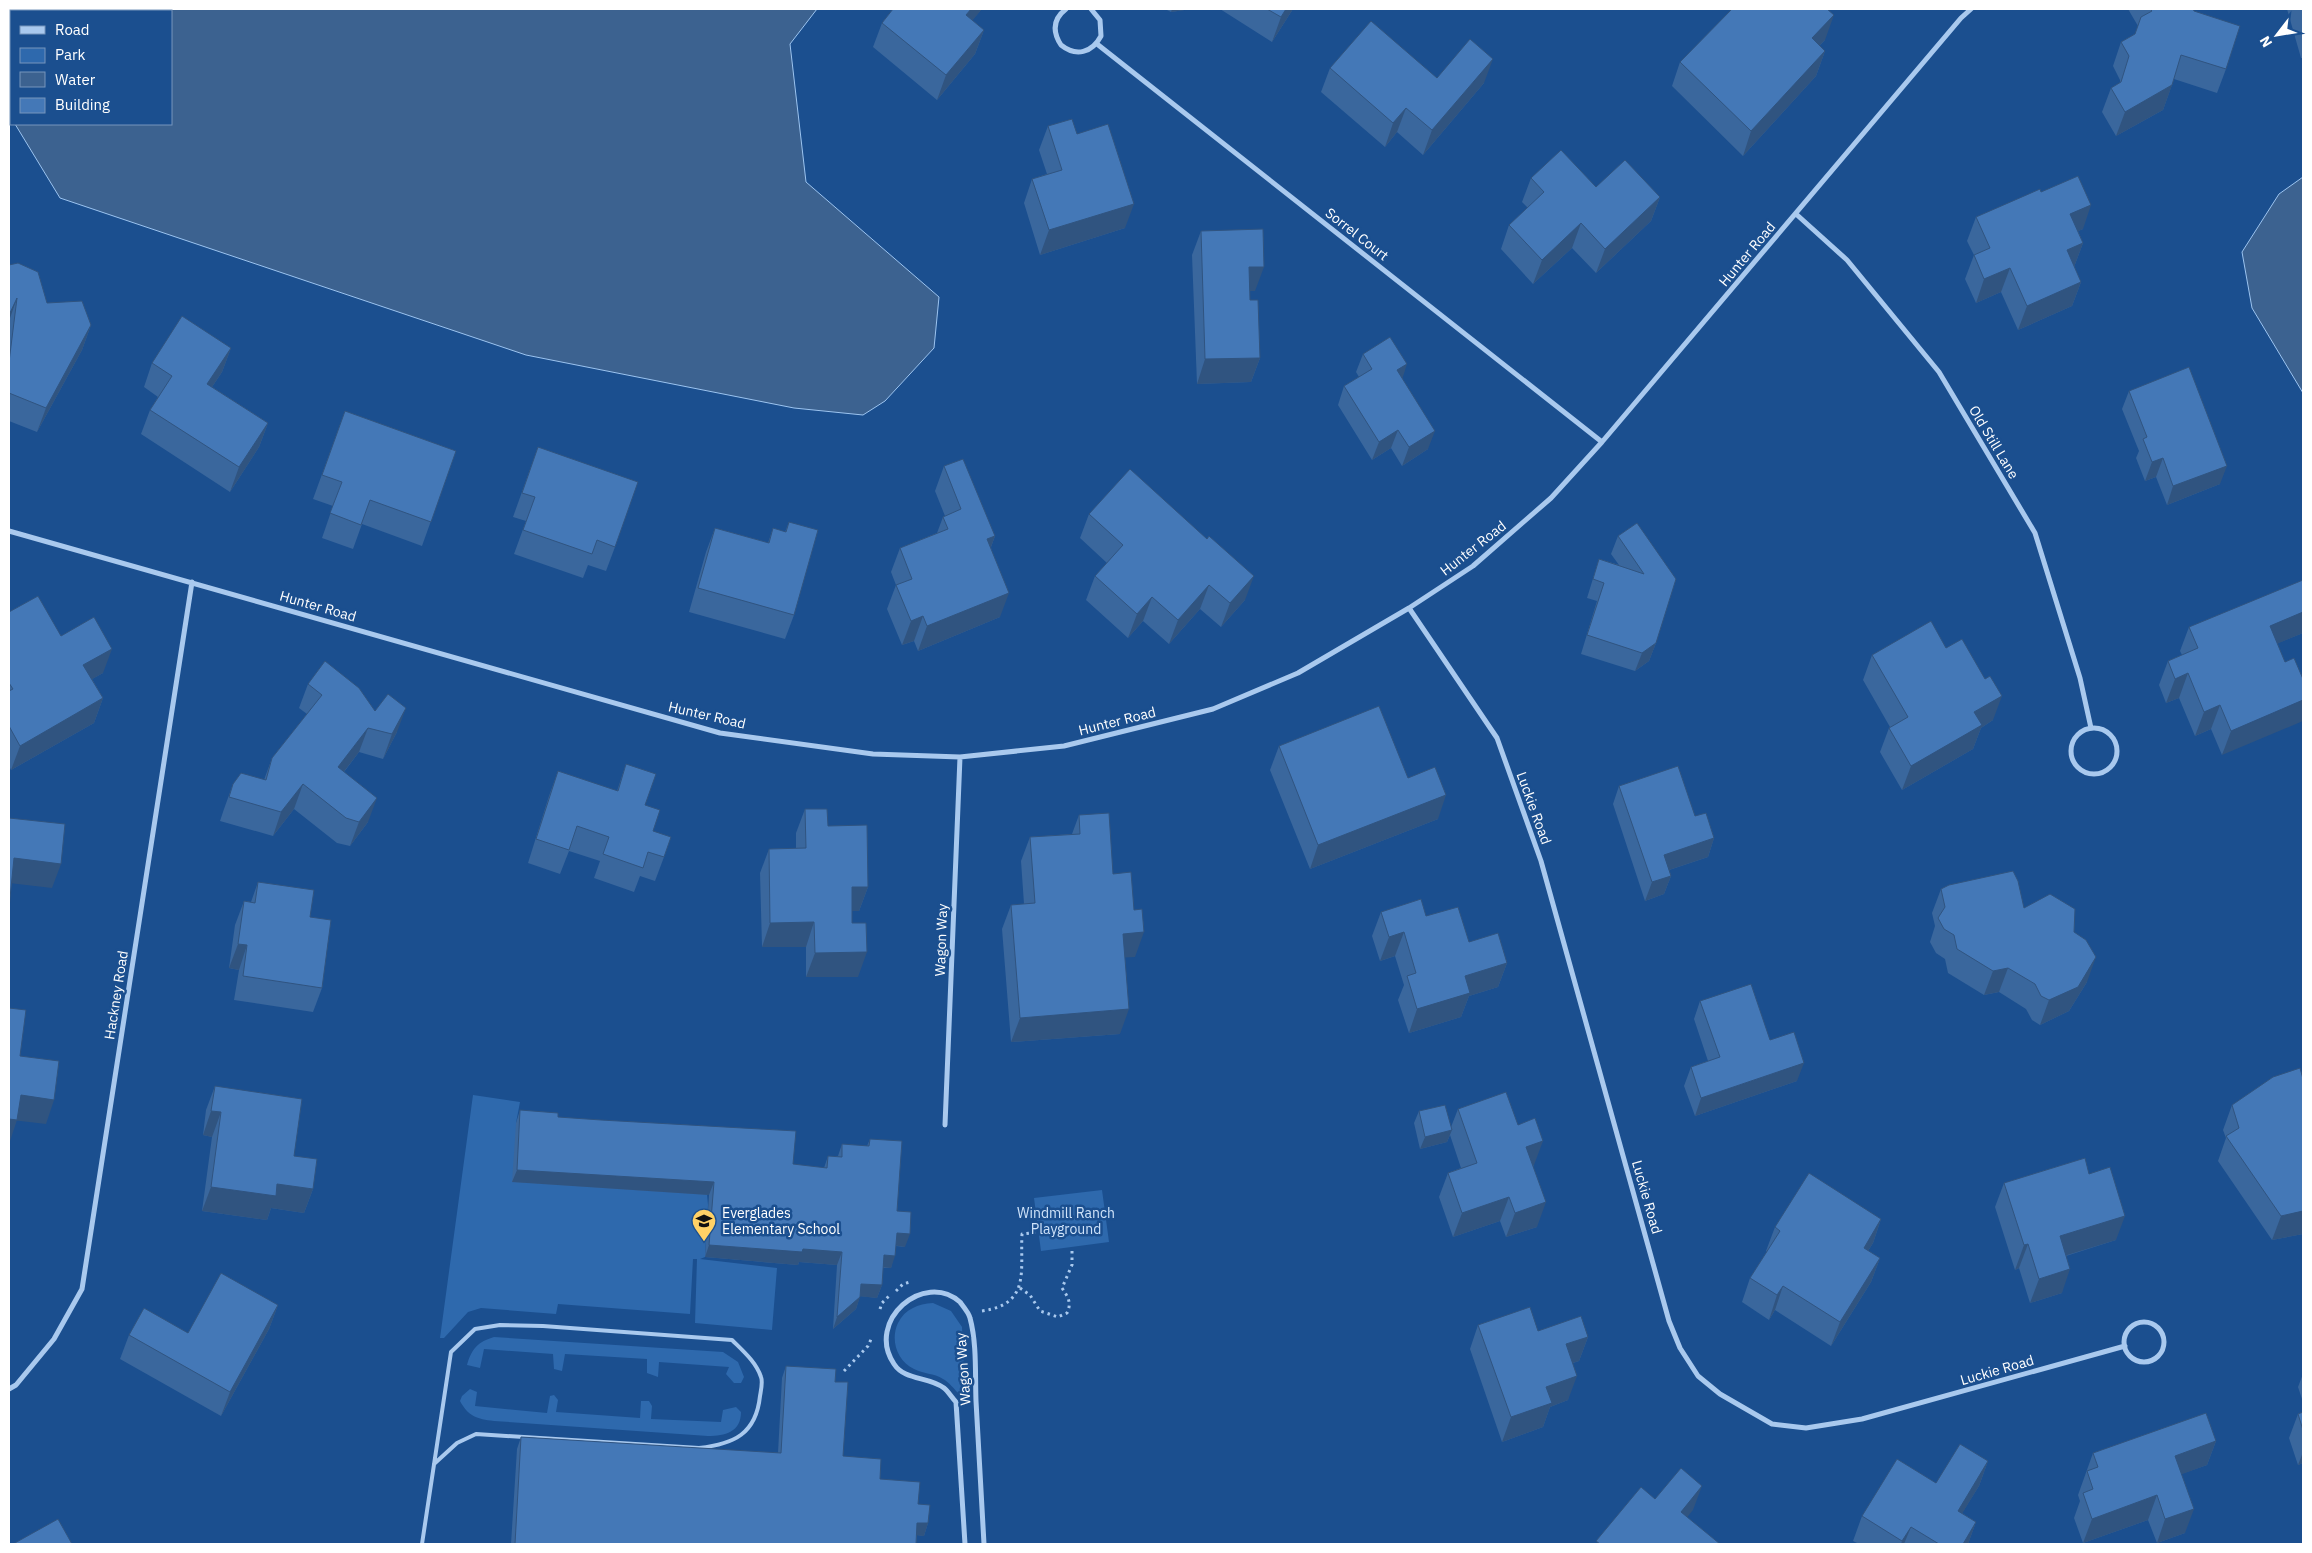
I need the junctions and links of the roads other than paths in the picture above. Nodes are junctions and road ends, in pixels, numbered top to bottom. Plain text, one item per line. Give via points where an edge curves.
1 (1066, 9) edge
2 (1091, 9) edge
3 (1971, 9) edge
4 (1097, 44) junction
5 (1796, 214) junction
6 (1602, 442) junction
7 (9, 531) edge
8 (192, 582) junction
9 (1409, 608) junction
10 (2091, 728) junction
11 (960, 756) junction
12 (945, 1124) dead end
13 (2125, 1346) junction
14 (9, 1389) edge
15 (434, 1464) junction
16 (422, 1544) edge
17 (964, 1544) edge
18 (984, 1544) edge

1 - 4 street via 1056,22 1055,30 1061,45 1067,50 1083,52
2 - 4 street via 1102,28
3 - 5 street, Hunter Road
4 - 6 street, Sorrel Court
5 - 6 street, Hunter Road
5 - 10 street, Old Still Lane via 1847,260 1939,372 2035,532 2080,678
6 - 9 street, Hunter Road via 1551,498 1480,560
7 - 8 street, Hunter Road
8 - 11 street, Hunter Road via 720,733 873,754
8 - 14 street, Hackney Road via 82,1288 54,1339
9 - 11 street, Hunter Road via 1298,673 1214,709 1064,746
9 - 13 street, Luckie Road via 1497,738 1541,861 1669,1321 1680,1348 1698,1376 1728,1399 1772,1424 1806,1428 1862,1418
10 - 10 street via 2076,736 2071,753 2080,769 2097,774 2112,765 2117,748 2108,733 2100,728
11 - 12 street, Wagon Way
13 - 13 street via 2133,1359 2148,1362 2161,1354 2164,1339 2156,1326 2141,1322 2128,1331
15 - 15 lane via 451,1352 475,1329 500,1325 732,1340 752,1360 762,1378 758,1412 745,1433 724,1445 699,1448 476,1434 457,1442
15 - 16 lane
17 - 18 street, Wagon Way via 956,1402 944,1388 904,1374 894,1364 887,1349 890,1318 913,1297 931,1293 944,1294 959,1302 970,1316

